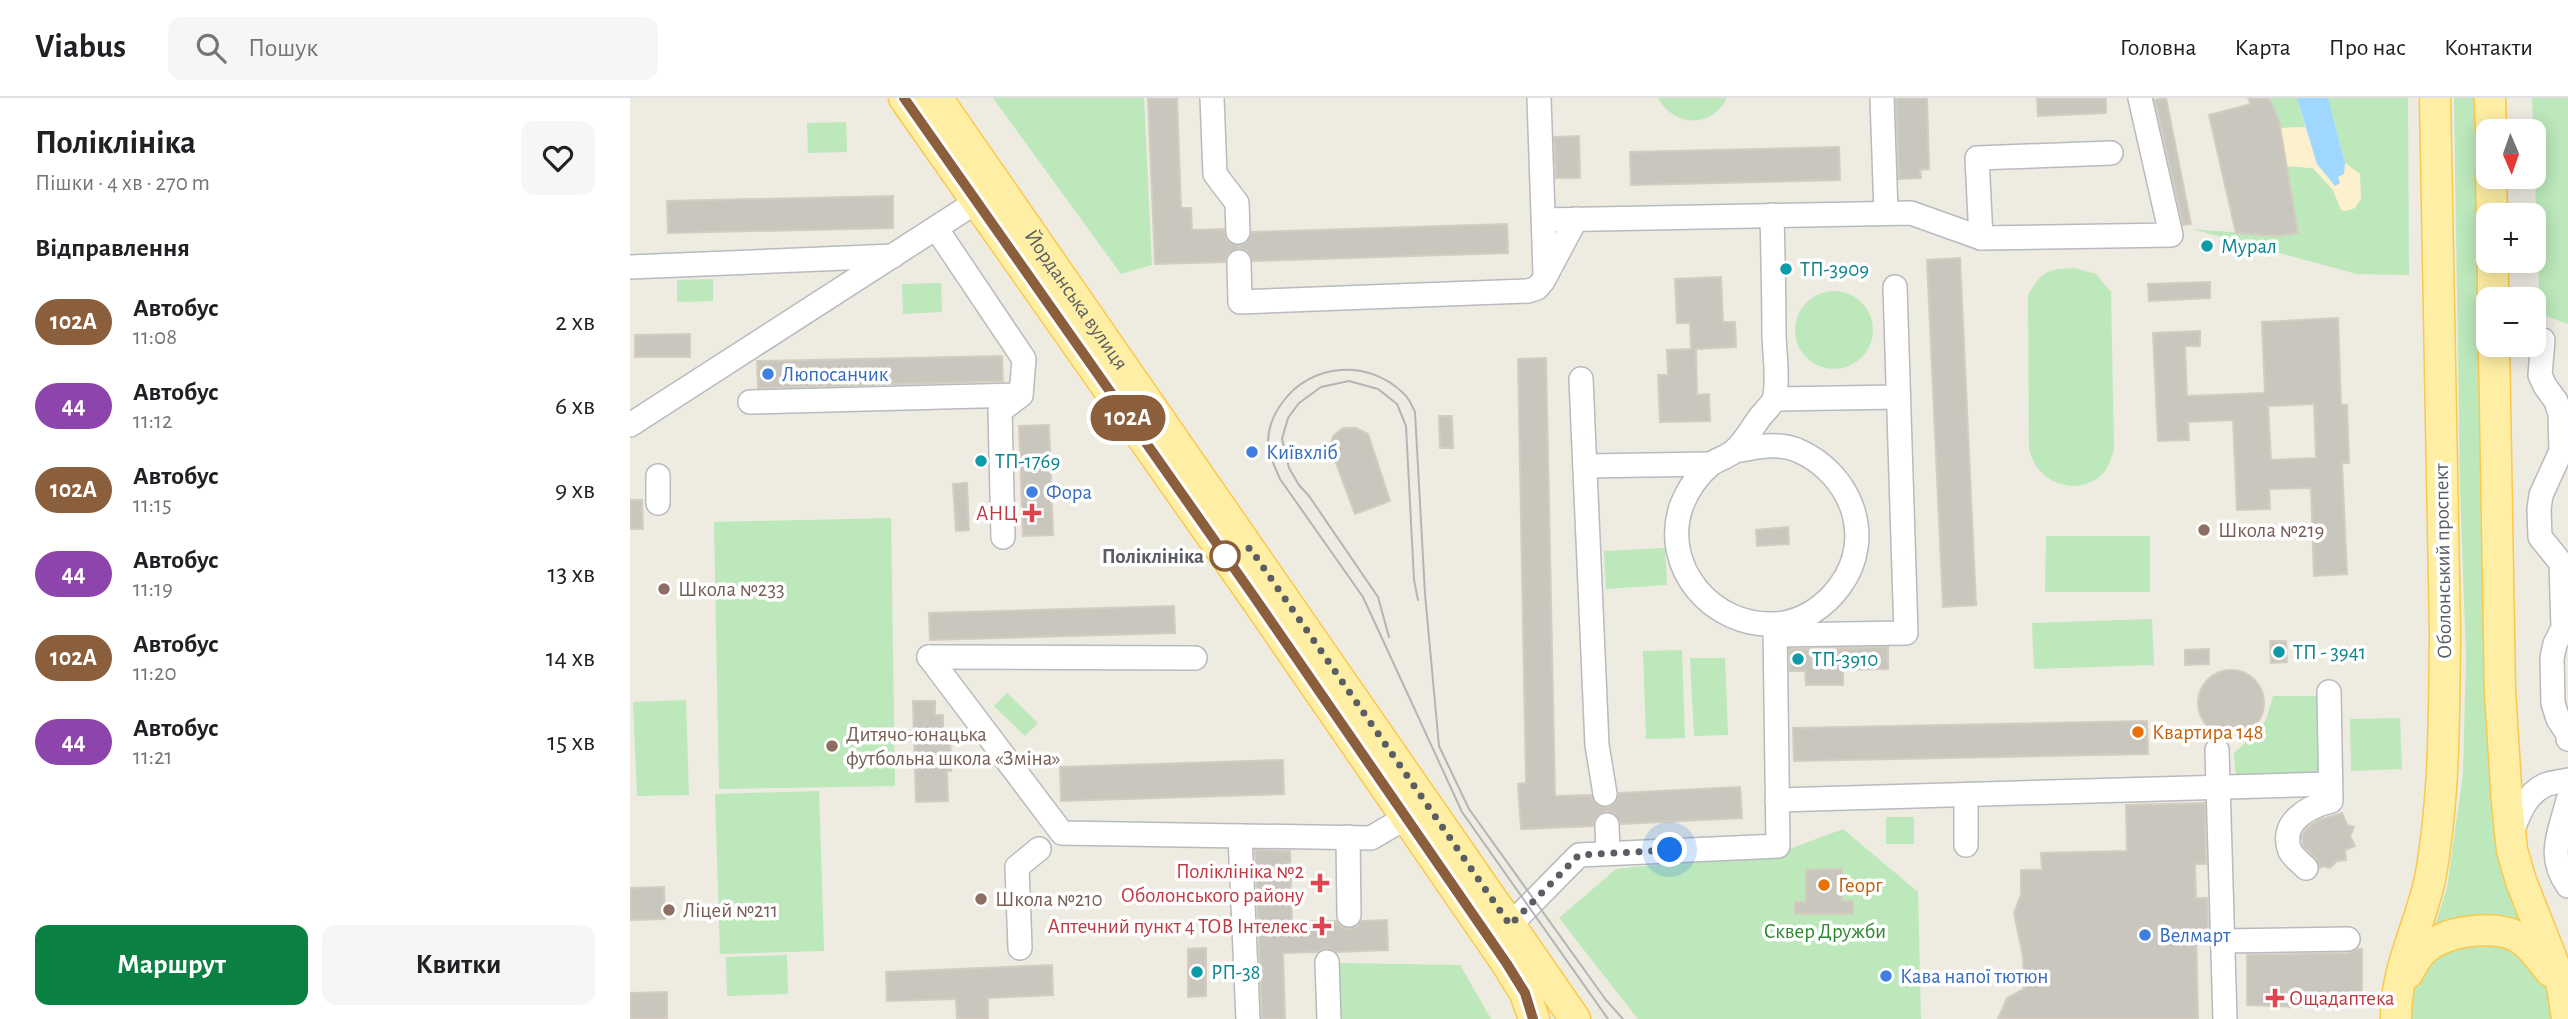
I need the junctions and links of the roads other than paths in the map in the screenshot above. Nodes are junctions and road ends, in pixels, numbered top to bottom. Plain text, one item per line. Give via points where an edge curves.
1 (904, 98) edge
2 (937, 98) edge
3 (1212, 98) edge
4 (1539, 98) edge
5 (1882, 98) edge
6 (2140, 98) edge
7 (2435, 98) edge
8 (2490, 98) edge
9 (2491, 119) edge
10 (2110, 153) dead end
11 (976, 202) junction
12 (1886, 212) junction
13 (1772, 215) junction
14 (1576, 219) junction
15 (1544, 220) junction
16 (936, 228) junction
17 (1980, 231) junction
18 (1238, 232) dead end
19 (893, 256) junction
20 (1239, 262) dead end
21 (630, 267) edge
22 (1545, 276) junction
23 (1895, 287) dead end
24 (2546, 344) edge
25 (2494, 357) edge
26 (2539, 357) edge
27 (2561, 357) dead end
28 (1581, 379) dead end
29 (1021, 395) junction
30 (1898, 397) junction
31 (1775, 398) junction
32 (750, 402) dead end
33 (630, 425) edge
34 (2564, 438) edge
35 (1735, 451) junction
36 (1711, 464) junction
37 (1585, 467) junction
38 (658, 475) dead end
39 (658, 503) dead end
40 (1003, 537) dead end
41 (2564, 563) edge
42 (2565, 609) edge
43 (1775, 630) junction
44 (1195, 658) dead end
45 (2329, 692) dead end
46 (2568, 736) edge
47 (2217, 750) dead end
48 (2568, 780) edge
49 (2330, 783) junction
50 (2218, 787) junction
51 (1605, 794) dead end
52 (1966, 795) junction
53 (1777, 800) junction
54 (2568, 800) edge
55 (1405, 818) junction
56 (1607, 825) dead end
57 (2511, 835) junction
58 (1240, 836) junction
59 (1348, 837) junction
60 (1966, 845) dead end
61 (1039, 849) dead end
62 (1608, 853) junction
63 (2306, 868) dead end
64 (2568, 886) edge
65 (1349, 915) dead end
66 (1510, 925) junction
67 (2348, 939) dead end
68 (2223, 941) junction
69 (1020, 948) dead end
70 (1327, 962) dead end
71 (2561, 985) junction
72 (2396, 1012) edge
73 (1248, 1019) edge
74 (1329, 1019) edge
75 (1534, 1019) edge
76 (1575, 1019) edge
77 (2225, 1019) edge
78 (2567, 1019) edge

1 - 11 main road, Йорданська вулиця
2 - 66 main road, Йорданська вулиця
3 - 18 lane via 1215,174 1237,203
4 - 15 lane
5 - 12 lane
6 - 17 lane via 2171,235
7 - 72 main road, Оболонський проспект via 2445,632 2441,764 2429,880 2403,964
8 - 9 main road
10 - 17 lane via 1978,158
11 - 16 lane
11 - 55 main road, Йорданська вулиця
12 - 13 lane
12 - 17 lane via 1911,213 1950,227
13 - 14 lane
13 - 31 lane
14 - 15 lane
14 - 22 lane
15 - 22 lane
16 - 19 lane
16 - 29 lane via 1024,359
19 - 21 lane
19 - 33 lane
20 - 22 lane via 1240,302 1528,291 1537,288
23 - 30 lane
24 - 27 lane
25 - 57 main road via 2500,691
26 - 34 lane via 2540,375 2556,401
28 - 37 lane
29 - 32 lane
29 - 40 lane via 1000,411
30 - 31 lane
30 - 43 lane via 1906,633
31 - 35 lane
34 - 41 lane via 2539,509 2540,537
35 - 36 lane
35 - 43 lane via 1765,445 1795,449 1822,464 1843,486 1855,514 1857,545 1848,575 1830,599
36 - 37 lane
36 - 43 lane via 1693,484 1681,508 1677,537 1682,566 1697,592 1719,611
37 - 51 lane via 1597,745
38 - 39 lane
41 - 42 lane
42 - 46 lane via 2552,658 2553,703
43 - 53 lane
44 - 58 lane via 929,657 1062,833
45 - 49 lane
47 - 50 lane
48 - 57 lane via 2544,785 2521,808
49 - 50 lane
49 - 63 lane via 2331,801 2295,819 2287,833 2291,853
50 - 52 lane
50 - 68 lane
52 - 53 lane
52 - 60 lane
53 - 62 lane via 1778,846
54 - 64 lane via 2556,840 2557,863
55 - 59 lane via 1371,838
55 - 75 main road, Йорданська вулиця via 1507,964
56 - 62 lane
57 - 71 main road via 2521,881
58 - 59 lane
58 - 73 lane
59 - 65 lane
61 - 69 lane via 1017,867
62 - 66 lane via 1579,855
66 - 76 main road, Йорданська вулиця
67 - 68 lane
68 - 77 lane
70 - 74 lane
71 - 72 main road via 2532,948 2513,934 2488,930 2455,934 2428,946 2415,960
71 - 78 main road

